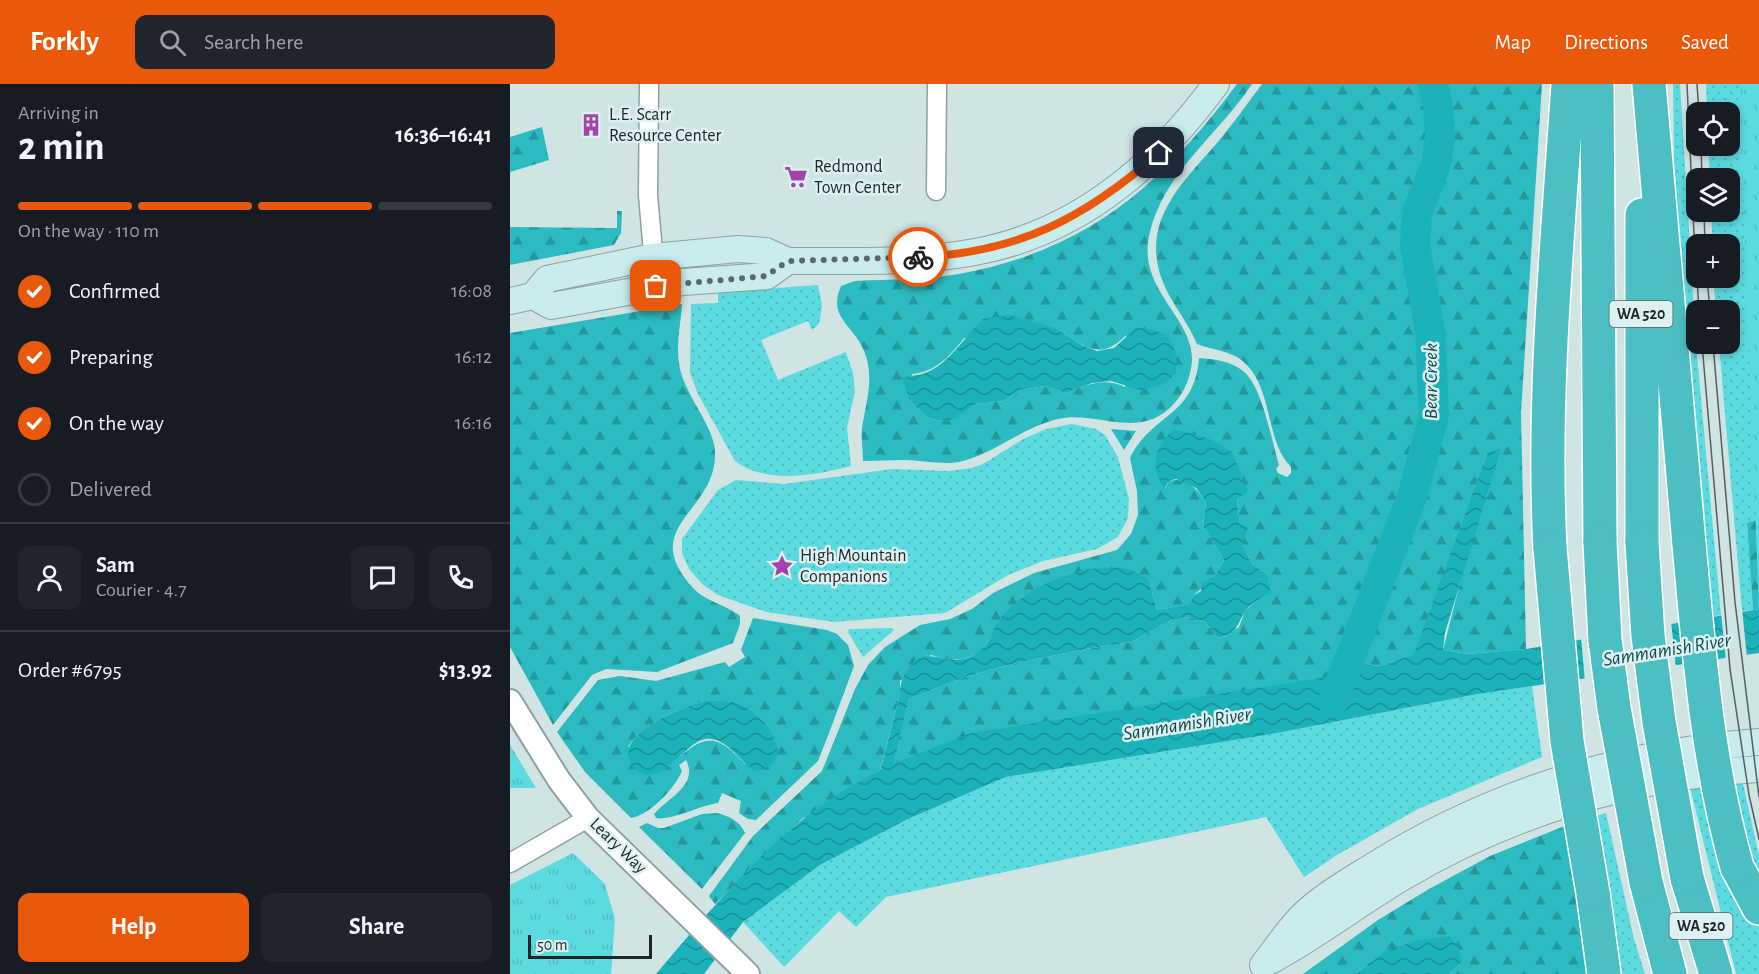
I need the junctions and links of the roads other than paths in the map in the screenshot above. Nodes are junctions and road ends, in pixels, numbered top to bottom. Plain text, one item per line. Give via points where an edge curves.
1 (648, 84) edge
2 (937, 84) edge
3 (1216, 84) edge
4 (1568, 84) edge
5 (1598, 84) edge
6 (1644, 84) edge
7 (1649, 84) edge
8 (936, 191) dead end
9 (652, 257) junction
10 (788, 261) junction
11 (656, 286) junction
12 (522, 298) edge
13 (510, 701) edge
14 (1759, 742) edge
15 (1759, 769) edge
16 (588, 818) junction
17 (510, 863) edge
18 (1759, 908) edge
19 (1257, 970) edge
20 (746, 972) edge
21 (1604, 974) edge
22 (1670, 974) edge
23 (1716, 974) edge

1 - 9 street
2 - 8 street
3 - 10 main road via 1192,118 1135,175 1088,209 1054,226 976,252
4 - 21 highway, bridge via 1547,484 1567,741
5 - 22 highway, WA 520, bridge via 1600,543 1605,640 1646,882
6 - 23 highway, WA 520, bridge via 1642,543 1648,636 1687,878
7 - 18 highway, bridge via 1706,723 1726,830 1737,867
9 - 10 main road via 738,249 766,251
9 - 11 street
9 - 12 main road via 547,279
10 - 11 main road via 766,276
11 - 12 main road via 551,306
13 - 16 street, Leary Way via 559,780
14 - 19 main road via 1690,749 1614,764 1539,786 1466,815 1397,851 1331,894 1300,918
15 - 19 main road via 1706,773 1636,786 1567,804 1500,828 1404,876 1316,937
16 - 17 street
16 - 20 street, Leary Way

